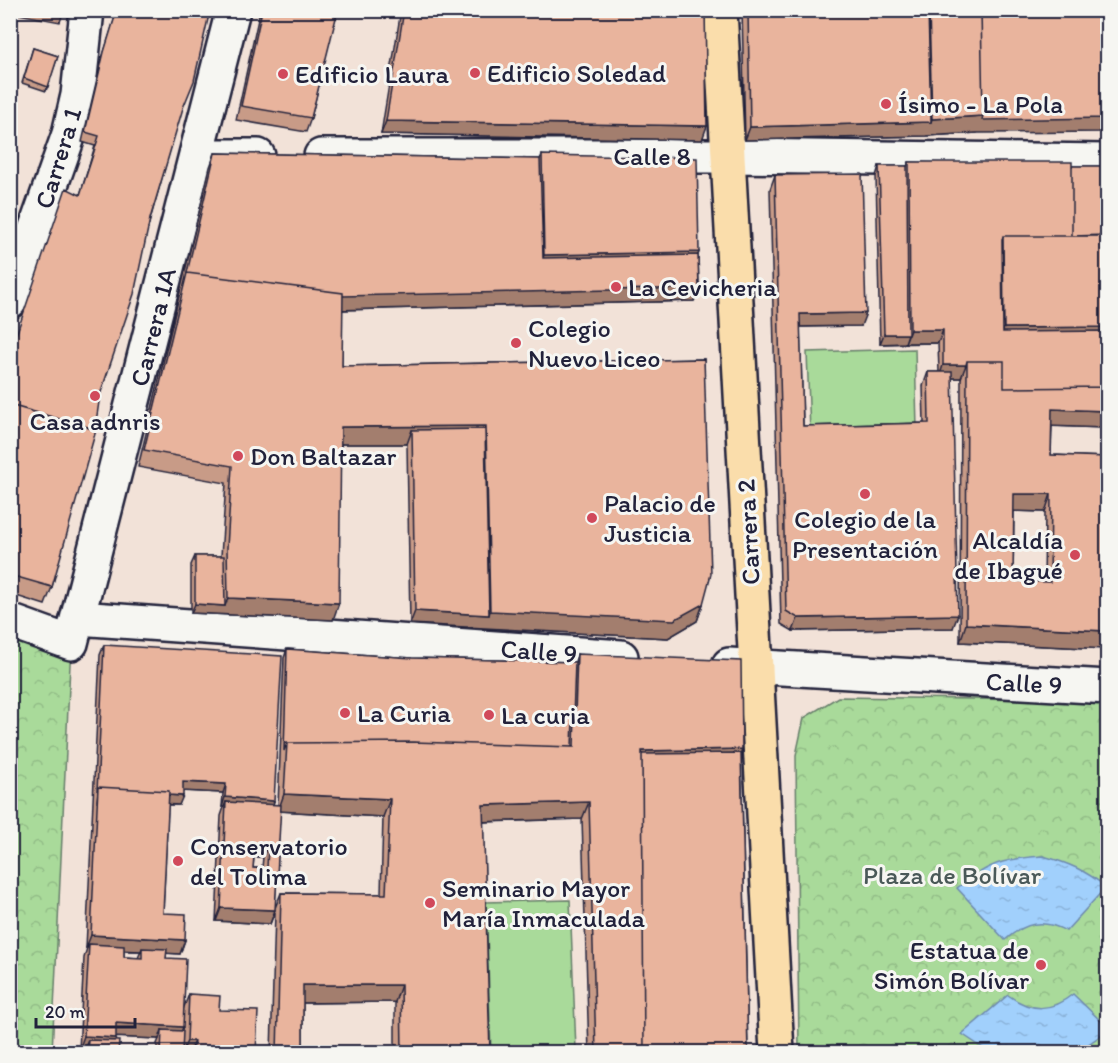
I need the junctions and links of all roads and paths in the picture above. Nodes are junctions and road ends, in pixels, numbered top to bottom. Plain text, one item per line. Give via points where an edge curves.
1 (87, 10) edge
2 (233, 10) edge
3 (720, 10) edge
4 (196, 156) junction
5 (727, 156) junction
6 (1107, 161) edge
7 (10, 301) edge
8 (10, 621) edge
9 (75, 630) junction
10 (650, 659) edge
11 (697, 663) edge
12 (756, 667) junction
13 (1107, 687) edge
14 (777, 1053) edge

1 - 7 street, Carrera 1 via 78,95 69,134
2 - 4 street, Carrera 1A
3 - 5 main road, Carrera 2
4 - 5 street, Calle 8
4 - 9 street, Carrera 1A
5 - 6 street, Calle 8
5 - 12 main road, Carrera 2
8 - 9 street, Calle 9
9 - 10 street, Calle 9
11 - 12 street, Calle 9
12 - 13 street, Calle 9
12 - 14 main road, Carrera 2

